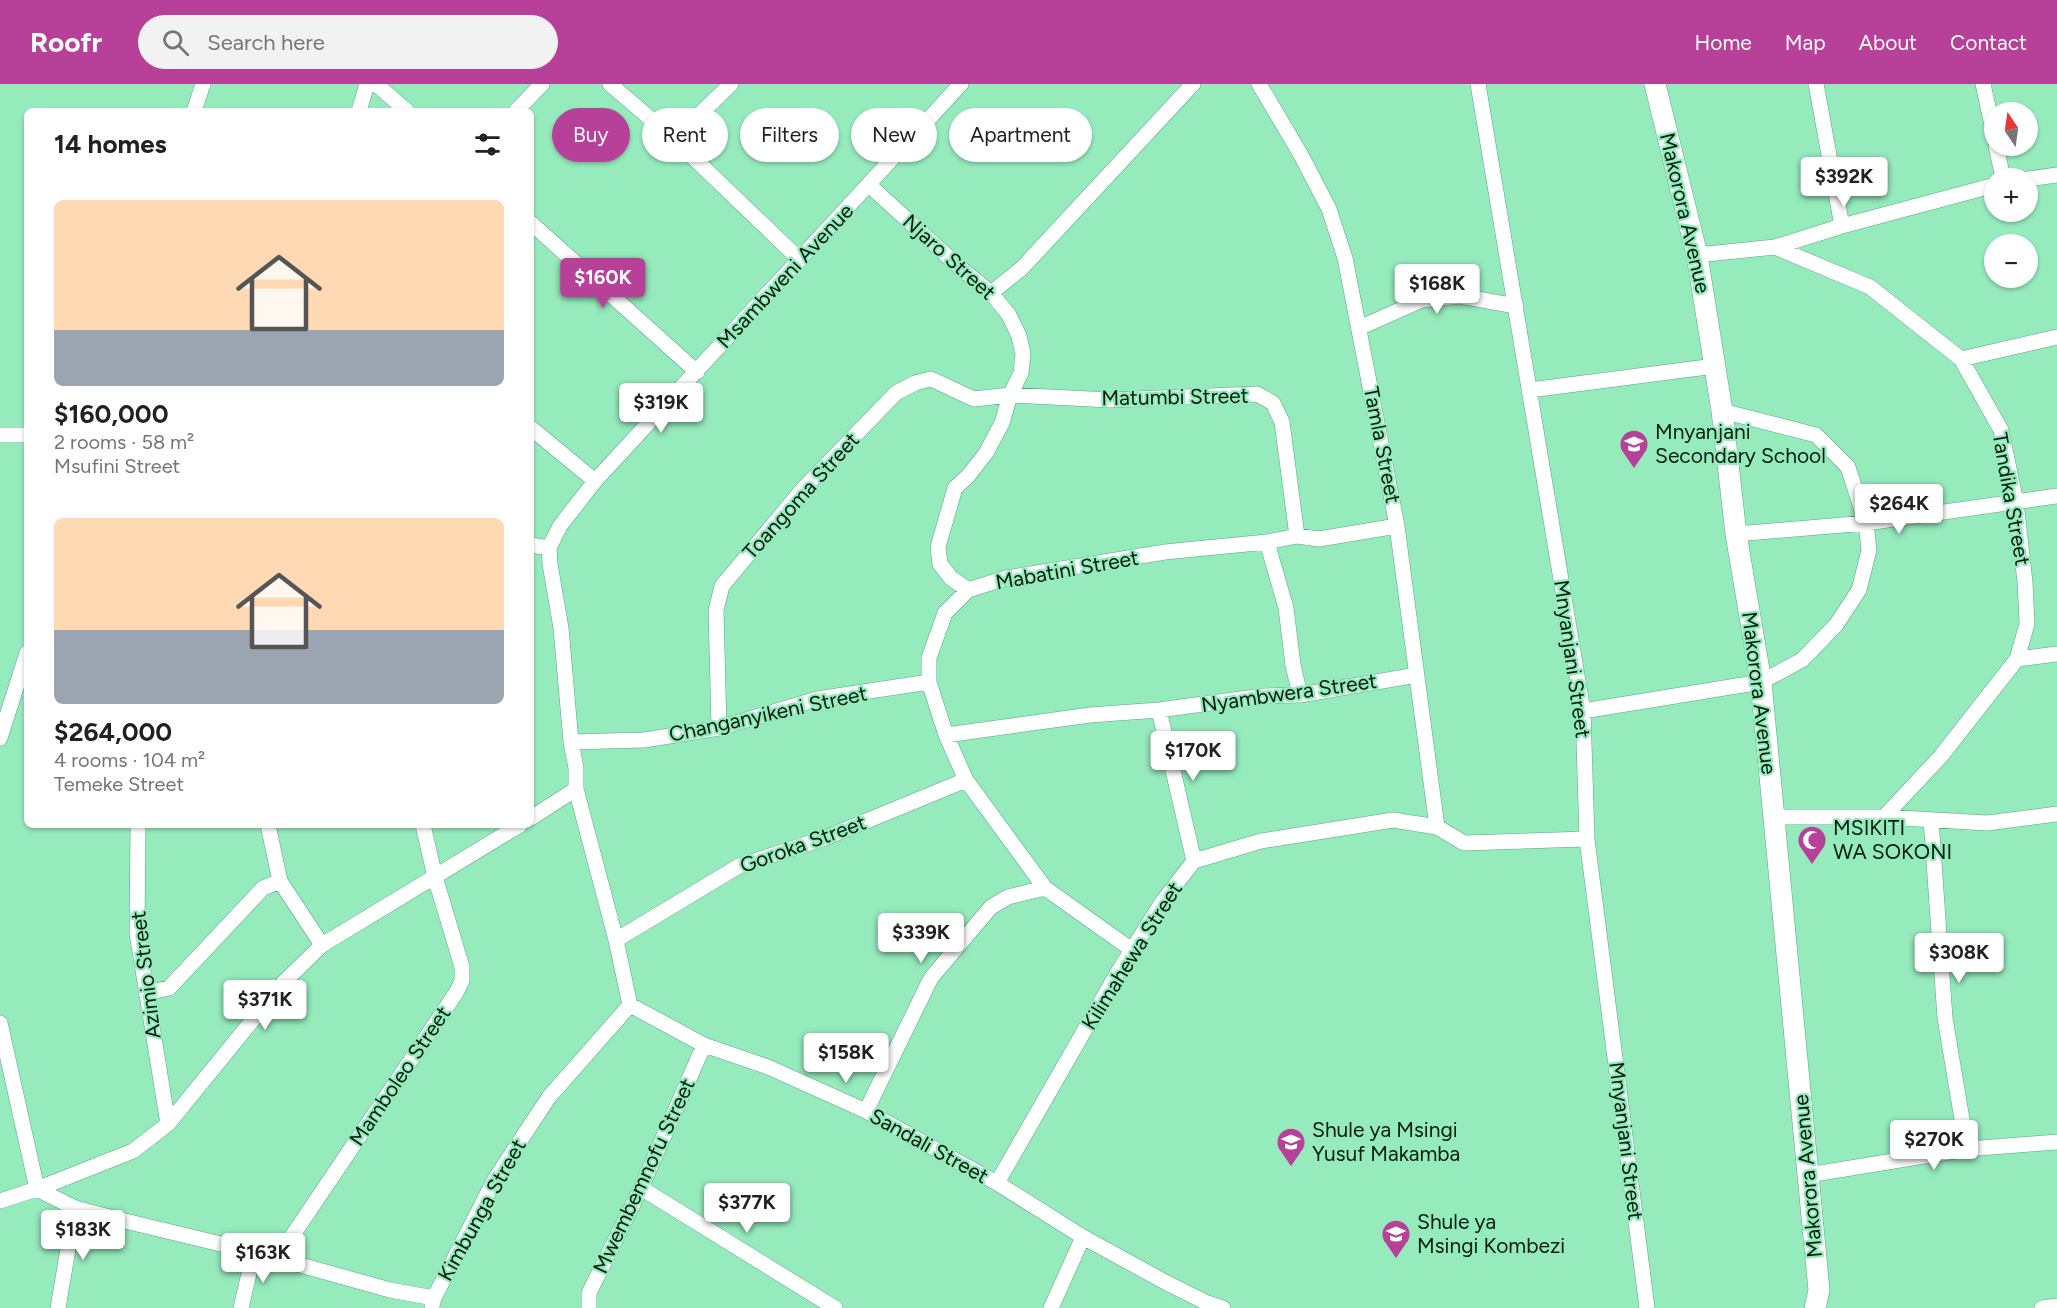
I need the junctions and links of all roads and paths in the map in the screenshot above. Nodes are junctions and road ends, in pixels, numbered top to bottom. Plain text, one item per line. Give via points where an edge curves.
1 (203, 84) edge
2 (367, 84) edge
3 (376, 84) edge
4 (542, 84) edge
5 (610, 84) edge
6 (731, 84) edge
7 (1193, 84) edge
8 (1258, 84) edge
9 (1478, 84) edge
10 (1655, 84) edge
11 (1816, 84) edge
12 (1983, 84) edge
13 (954, 86) edge
14 (1987, 102) edge
15 (195, 108) edge
16 (360, 108) edge
17 (404, 108) edge
18 (519, 108) edge
19 (706, 108) edge
20 (642, 112) edge
21 (698, 162) edge
22 (2057, 175) edge
23 (2038, 178) edge
24 (869, 184) junction
25 (1984, 188) edge
26 (534, 226) edge
27 (1842, 226) junction
28 (1775, 247) junction
29 (1697, 255) junction
30 (800, 260) junction
31 (992, 293) junction
32 (1516, 306) junction
33 (1359, 328) junction
34 (2057, 337) edge
35 (1961, 359) junction
36 (1715, 366) junction
37 (697, 372) junction
38 (1530, 390) junction
39 (1010, 395) junction
40 (1722, 411) junction
41 (534, 430) edge
42 (0, 435) edge
43 (24, 435) edge
44 (595, 481) junction
45 (2057, 496) edge
46 (2016, 502) junction
47 (1866, 524) junction
48 (1397, 526) junction
49 (1736, 534) junction
50 (1297, 536) junction
51 (1267, 542) junction
52 (534, 546) edge
53 (549, 548) junction
54 (968, 590) junction
55 (2057, 654) edge
56 (2018, 659) junction
57 (24, 662) edge
58 (1417, 675) junction
59 (929, 682) junction
60 (1761, 682) junction
61 (1300, 695) junction
62 (1159, 710) junction
63 (1582, 711) junction
64 (719, 728) junction
65 (946, 735) junction
66 (0, 738) edge
67 (571, 742) junction
68 (966, 780) junction
69 (576, 789) junction
70 (2057, 814) edge
71 (534, 816) edge
72 (1775, 817) junction
73 (1884, 817) junction
74 (1931, 820) junction
75 (1437, 827) junction
76 (138, 828) edge
77 (269, 828) edge
78 (424, 828) edge
79 (515, 828) edge
80 (1587, 839) junction
81 (1194, 861) junction
82 (435, 877) junction
83 (280, 881) junction
84 (1045, 888) junction
85 (616, 940) junction
86 (322, 945) junction
87 (1132, 950) junction
88 (146, 993) junction
89 (630, 1005) junction
90 (0, 1023) edge
91 (704, 1045) junction
92 (866, 1111) junction
93 (168, 1124) junction
94 (2057, 1142) edge
95 (1967, 1149) junction
96 (1808, 1175) junction
97 (997, 1183) junction
98 (641, 1188) junction
99 (37, 1190) junction
100 (0, 1201) edge
101 (75, 1208) junction
102 (1083, 1237) junction
103 (254, 1252) junction
104 (276, 1260) junction
105 (433, 1303) edge
106 (1204, 1305) edge
107 (2057, 1306) edge
108 (58, 1308) edge
109 (241, 1308) edge
110 (589, 1308) edge
111 (835, 1308) edge
112 (1051, 1308) edge
113 (1223, 1308) edge
114 (1647, 1308) edge
115 (1815, 1308) edge
116 (2042, 1308) edge

1 - 15 street
2 - 16 street
3 - 17 street
4 - 18 street
5 - 20 street
6 - 19 street
7 - 31 street via 1022,268
8 - 33 street, Tamla Street via 1329,209 1345,258
9 - 32 street, Mnyanjani Street
10 - 29 street, Makorora Avenue
11 - 27 street
12 - 14 street
13 - 24 street, Msambweni Avenue
21 - 30 street
22 - 23 street
24 - 30 street, Msambweni Avenue
24 - 31 street, Njaro Street
25 - 27 street
26 - 37 street
27 - 28 street
28 - 29 street
28 - 35 street, Tandika Street via 1870,287
29 - 36 street, Makorora Avenue
30 - 37 street, Msambweni Avenue
31 - 39 street, Njaro Street via 1009,315 1023,354 1021,373
32 - 33 street via 1460,296 1422,300
32 - 38 street, Mnyanjani Street
33 - 48 street, Tamla Street
34 - 35 street
35 - 46 street, Tandika Street via 2001,430
36 - 38 street
36 - 40 street, Makorora Avenue
37 - 44 street, Msambweni Avenue
38 - 63 street, Mnyanjani Street
39 - 50 street, Matumbi Street via 1110,400 1257,394 1273,403 1282,422
39 - 54 street, Njaro Street via 1002,423 986,453 955,488 938,547 940,564
39 - 64 street, Toangoma Street via 974,399 931,379 915,383 896,393 802,490 722,586 716,610
40 - 47 street via 1816,435 1848,467
40 - 49 street, Makorora Avenue
41 - 44 street
42 - 43 street
44 - 53 street, Msambweni Avenue via 560,526
45 - 46 street
46 - 47 street
46 - 56 street, Tandika Street via 2026,624
47 - 49 street
47 - 60 street via 1869,550 1859,590 1848,607 1802,660
48 - 50 street, Mabatini Street via 1319,539
48 - 58 street, Tamla Street
49 - 60 street, Makorora Avenue
50 - 51 street, Mabatini Street
51 - 54 street, Mabatini Street via 1165,552 1006,578
51 - 61 street via 1286,608
52 - 53 street
53 - 67 street
54 - 59 street, Mabatini Street via 945,613 929,658
55 - 56 street
56 - 73 street, Tandika Street via 1941,756
57 - 66 street
58 - 61 street, Nyambwera Street
58 - 75 street, Tamla Street
59 - 64 street, Changanyikeni Street via 817,699
59 - 65 street, Mabatini Street
60 - 63 street
60 - 72 street, Makorora Avenue
61 - 62 street, Nyambwera Street
62 - 65 street, Nyambwera Street via 1090,715
62 - 81 street
63 - 80 street, Mnyanjani Street
64 - 67 street, Changanyikeni Street via 644,740
65 - 68 street, Mabatini Street
67 - 69 street
68 - 84 street, Mabatini Street
68 - 85 street, Goroka Street via 825,838 739,866
69 - 71 street
69 - 85 street
70 - 74 street via 1987,823
72 - 73 street
72 - 96 street, Makorora Avenue
73 - 74 street
74 - 95 street via 1945,1018
75 - 80 street, Kilimahewa Street via 1464,843
75 - 81 street, Kilimahewa Street via 1393,820 1261,841
76 - 88 street, Azimio Street via 137,933
77 - 83 street
78 - 82 street, Mamboleo Street
79 - 82 street
80 - 114 street, Mnyanjani Street
81 - 87 street, Kilimahewa Street via 1162,901
82 - 86 street
82 - 104 street, Mamboleo Street via 462,967 462,981
83 - 86 street
83 - 88 street via 263,888 169,988
84 - 87 street, Mabatini Street
84 - 92 street via 1008,897 991,907 931,978
85 - 89 street
86 - 93 street via 282,984
87 - 97 street, Kilimahewa Street
88 - 93 street, Azimio Street
89 - 91 street, Sandali Street
89 - 105 street, Kimbunga Street via 549,1097 495,1179
90 - 99 street
91 - 92 street, Sandali Street via 768,1067
91 - 98 street, Mwembemnofu Street
92 - 97 street, Sandali Street
93 - 99 street via 133,1151
94 - 95 street
95 - 96 street
96 - 115 street, Makorora Avenue via 1819,1290
97 - 102 street, Sandali Street
98 - 110 street, Mwembemnofu Street via 589,1293
98 - 111 street
99 - 100 street
99 - 101 street
101 - 103 street
101 - 108 street
102 - 106 street, Sandali Street
102 - 112 street
103 - 104 street
103 - 109 street
104 - 105 street
106 - 113 street, Sandali Street
107 - 116 street

